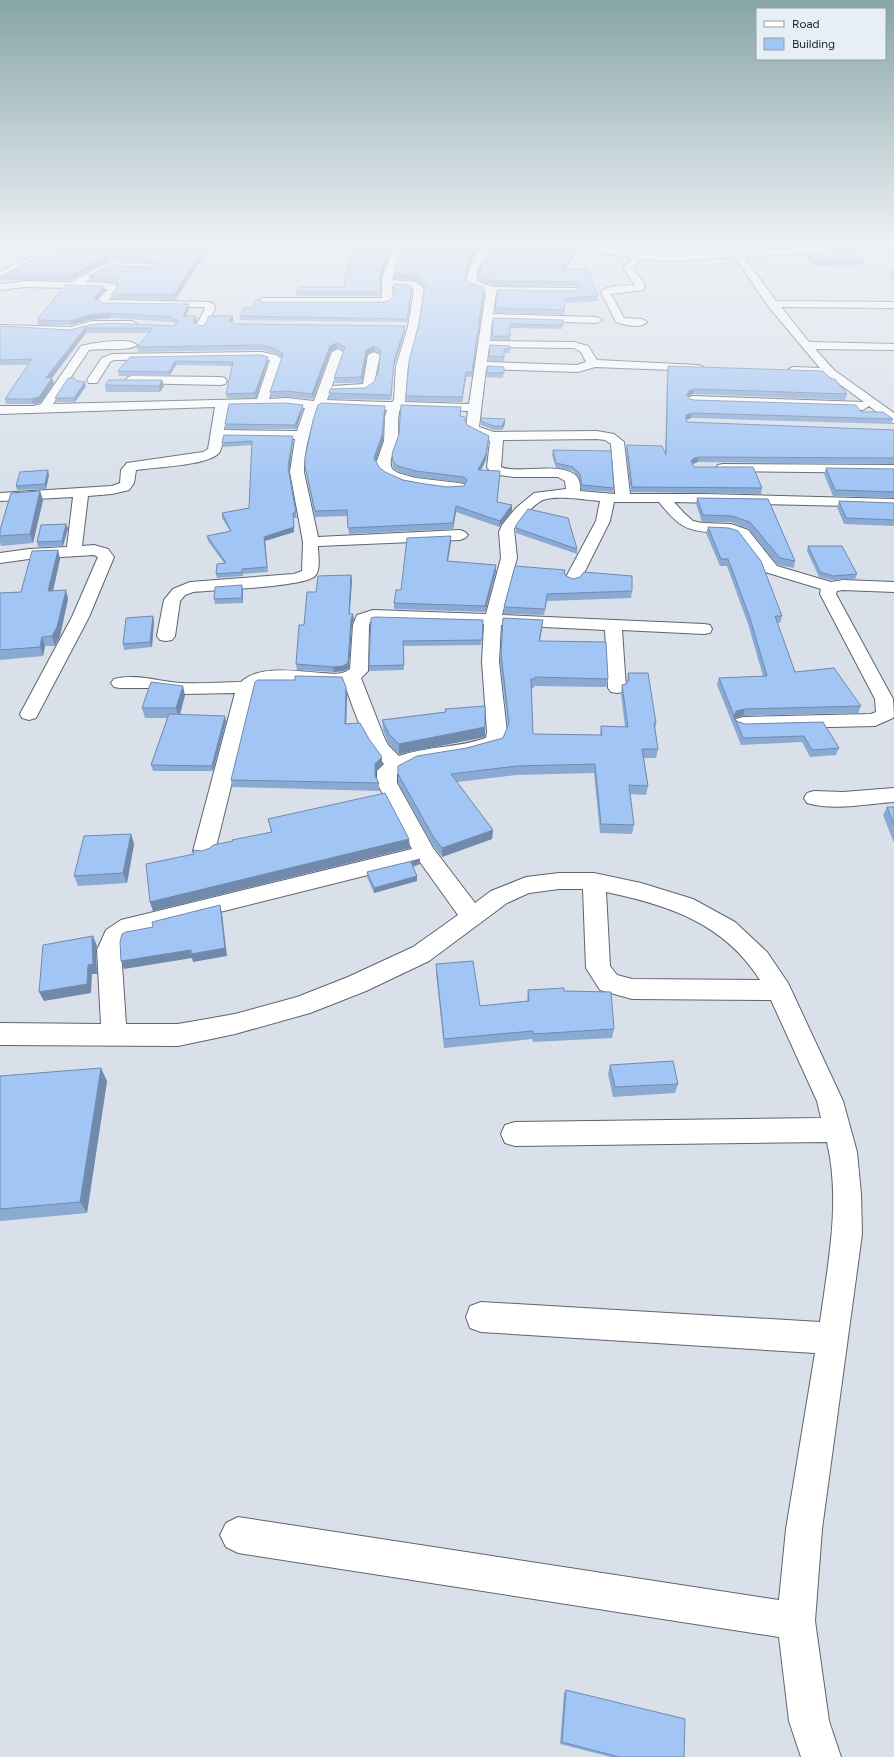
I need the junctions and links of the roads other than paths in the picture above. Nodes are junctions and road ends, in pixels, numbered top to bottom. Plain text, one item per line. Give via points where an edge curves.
1 (202, 324) edge
2 (410, 324) edge
3 (487, 324) edge
4 (789, 324) edge
5 (141, 325) edge
6 (200, 327) edge
7 (0, 328) edge
8 (483, 344) junction
9 (160, 345) edge
10 (806, 345) junction
11 (894, 347) edge
12 (338, 352) edge
13 (374, 355) edge
14 (817, 359) junction
15 (832, 359) dead end
16 (594, 363) junction
17 (480, 365) junction
18 (709, 368) edge
19 (778, 370) edge
20 (830, 372) junction
21 (119, 380) edge
22 (63, 381) junction
23 (221, 381) dead end
24 (324, 388) junction
25 (693, 400) edge
26 (262, 403) junction
27 (317, 404) junction
28 (222, 405) junction
29 (396, 405) junction
30 (876, 406) junction
31 (42, 408) junction
32 (474, 408) junction
33 (0, 410) edge
34 (894, 419) edge
35 (217, 434) junction
36 (302, 435) junction
37 (494, 436) junction
38 (706, 468) edge
39 (894, 469) edge
40 (459, 487) edge
41 (81, 492) junction
42 (571, 494) junction
43 (0, 497) edge
44 (607, 498) junction
45 (623, 498) junction
46 (662, 498) junction
47 (894, 503) edge
48 (460, 535) dead end
49 (311, 542) junction
50 (74, 551) junction
51 (0, 558) edge
52 (573, 579) edge
53 (894, 587) edge
54 (830, 588) junction
55 (493, 620) junction
56 (614, 625) junction
57 (704, 629) dead end
58 (166, 636) dead end
59 (350, 677) junction
60 (120, 683) dead end
61 (246, 687) junction
62 (617, 688) dead end
63 (29, 714) dead end
64 (743, 723) edge
65 (395, 764) junction
66 (894, 794) edge
67 (814, 798) dead end
68 (204, 851) edge
69 (425, 853) junction
70 (594, 881) junction
71 (472, 916) junction
72 (779, 990) junction
73 (0, 1034) edge
74 (114, 1034) junction
75 (837, 1130) junction
76 (515, 1134) dead end
77 (481, 1317) dead end
78 (833, 1338) junction
79 (238, 1535) dead end
80 (796, 1621) junction
81 (822, 1757) edge

1 - 6 street
2 - 29 street via 402,366 400,400
3 - 8 street
4 - 10 street
5 - 7 street via 92,324 71,330
8 - 16 street via 582,347 587,350
8 - 17 street
9 - 22 street via 90,346 85,348
10 - 11 street
10 - 14 street
12 - 24 street
13 - 24 street via 366,388
14 - 15 street
14 - 20 street
16 - 17 street via 578,369
16 - 18 street
17 - 32 street
19 - 20 street
20 - 30 street
21 - 23 street
22 - 26 street via 99,380 106,360 112,357 272,357 276,359
22 - 31 street
24 - 27 street
25 - 30 street
26 - 27 street
26 - 28 street
27 - 29 street
27 - 36 street via 310,408
28 - 31 street
28 - 35 street
29 - 32 street
29 - 40 street via 393,409 391,443 383,463 385,470 394,478
30 - 34 street
31 - 33 street
32 - 37 street via 472,427 475,431
35 - 36 street
35 - 41 street via 214,450 208,455 132,466 128,470 127,483 124,487
36 - 49 street via 297,472
37 - 42 street via 497,440 494,466 497,471 506,474 568,475 574,490
37 - 45 street via 609,437 617,442
38 - 39 street
41 - 43 street
41 - 50 street
42 - 44 street
42 - 55 street via 539,496 511,522 506,533 510,546 509,558
44 - 45 street
44 - 52 street via 603,521
45 - 46 street
46 - 47 street
46 - 54 street via 683,522 701,528 736,530 744,534 764,563 772,569
48 - 49 street
49 - 58 street via 310,572 306,576 190,587 179,592 172,600
50 - 51 street
50 - 63 street via 98,551 103,552 106,557 97,584
53 - 54 street via 843,585
54 - 64 street via 828,594 884,699 886,714 875,720
55 - 56 street
55 - 59 street via 373,615 363,619 359,670
55 - 65 street via 490,652 497,732 494,742 481,748 419,757
56 - 57 street
56 - 62 street
59 - 61 street via 334,679 268,676 253,680
59 - 65 street via 374,737
60 - 61 street via 147,683 183,689
61 - 68 street
65 - 69 street via 387,771 387,783
66 - 67 street via 843,799
69 - 71 street
69 - 74 street via 129,926 114,936 109,950
70 - 71 street via 559,881 526,885 499,897
70 - 72 street via 642,890 685,905 727,928 759,959
70 - 72 street via 598,968 609,983 632,989
71 - 74 street via 421,954 358,984 302,1006 235,1024 178,1035
72 - 75 street via 830,1101
73 - 74 street
75 - 76 street
75 - 78 street via 843,1152 847,1234
77 - 78 street
78 - 80 street via 804,1529
79 - 80 street
80 - 81 street via 809,1721

